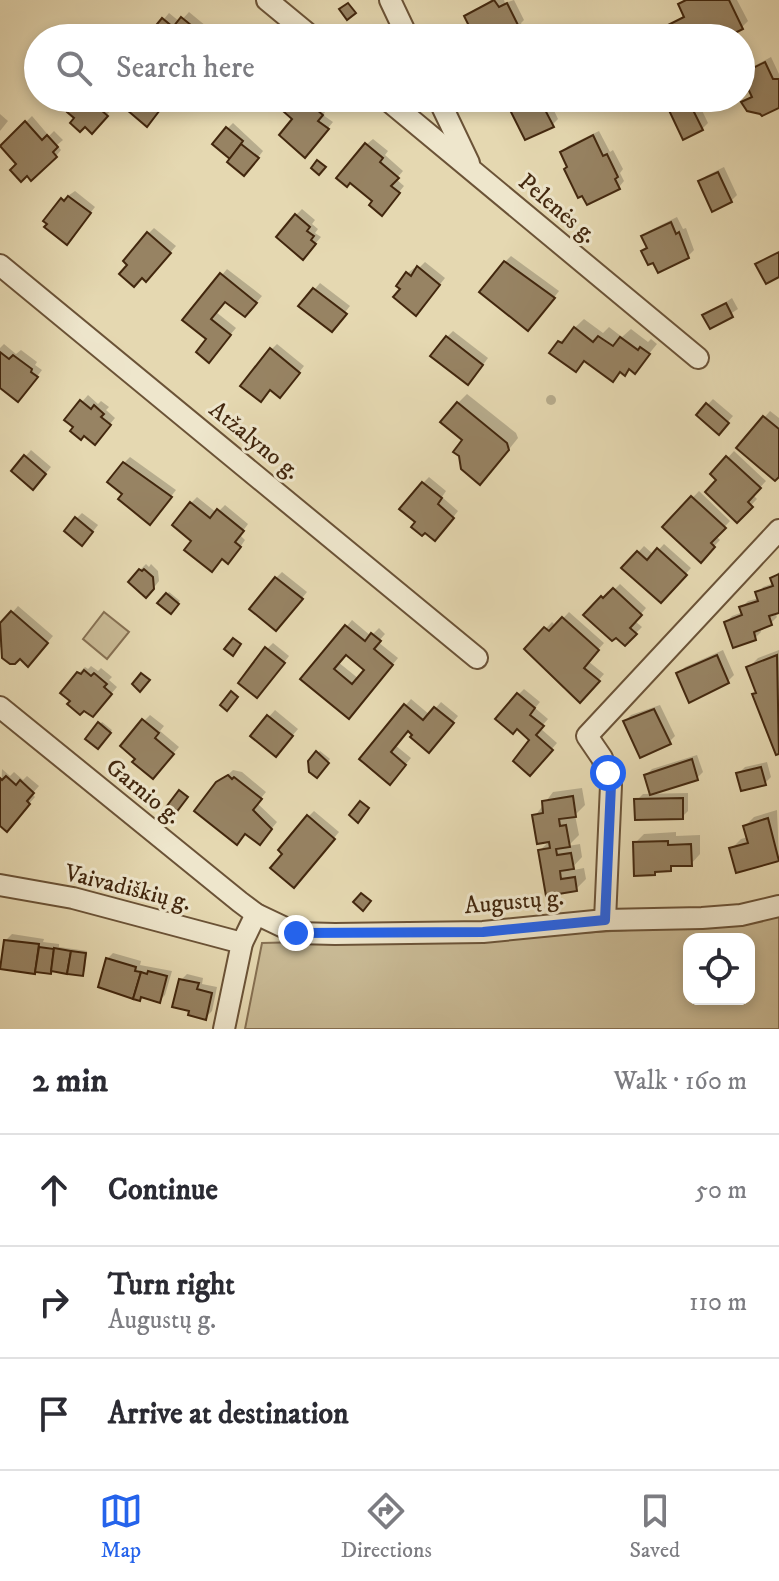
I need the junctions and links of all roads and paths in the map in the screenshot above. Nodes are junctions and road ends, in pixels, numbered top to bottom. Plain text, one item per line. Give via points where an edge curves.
1 (267, 0) edge
2 (390, 0) edge
3 (296, 24) edge
4 (401, 24) edge
5 (402, 112) edge
6 (445, 112) edge
7 (474, 171) junction
8 (0, 265) edge
9 (698, 358) dead end
10 (779, 530) edge
11 (477, 658) dead end
12 (0, 707) edge
13 (0, 885) edge
14 (779, 906) edge
15 (256, 914) junction
16 (605, 920) junction
17 (242, 943) junction
18 (224, 1029) edge

1 - 3 street
2 - 4 street
5 - 7 street, Pelenės g.
6 - 7 street
7 - 9 street, Pelenės g.
8 - 11 street, Atžalyno g.
10 - 16 street via 587,736 611,785
12 - 15 street, Garnio g.
13 - 17 street, Vaivadiškių g. via 73,898
14 - 16 street, Augustų g. via 741,915
15 - 16 street, Augustų g. via 296,933 335,934 483,932
15 - 17 street
17 - 18 street

